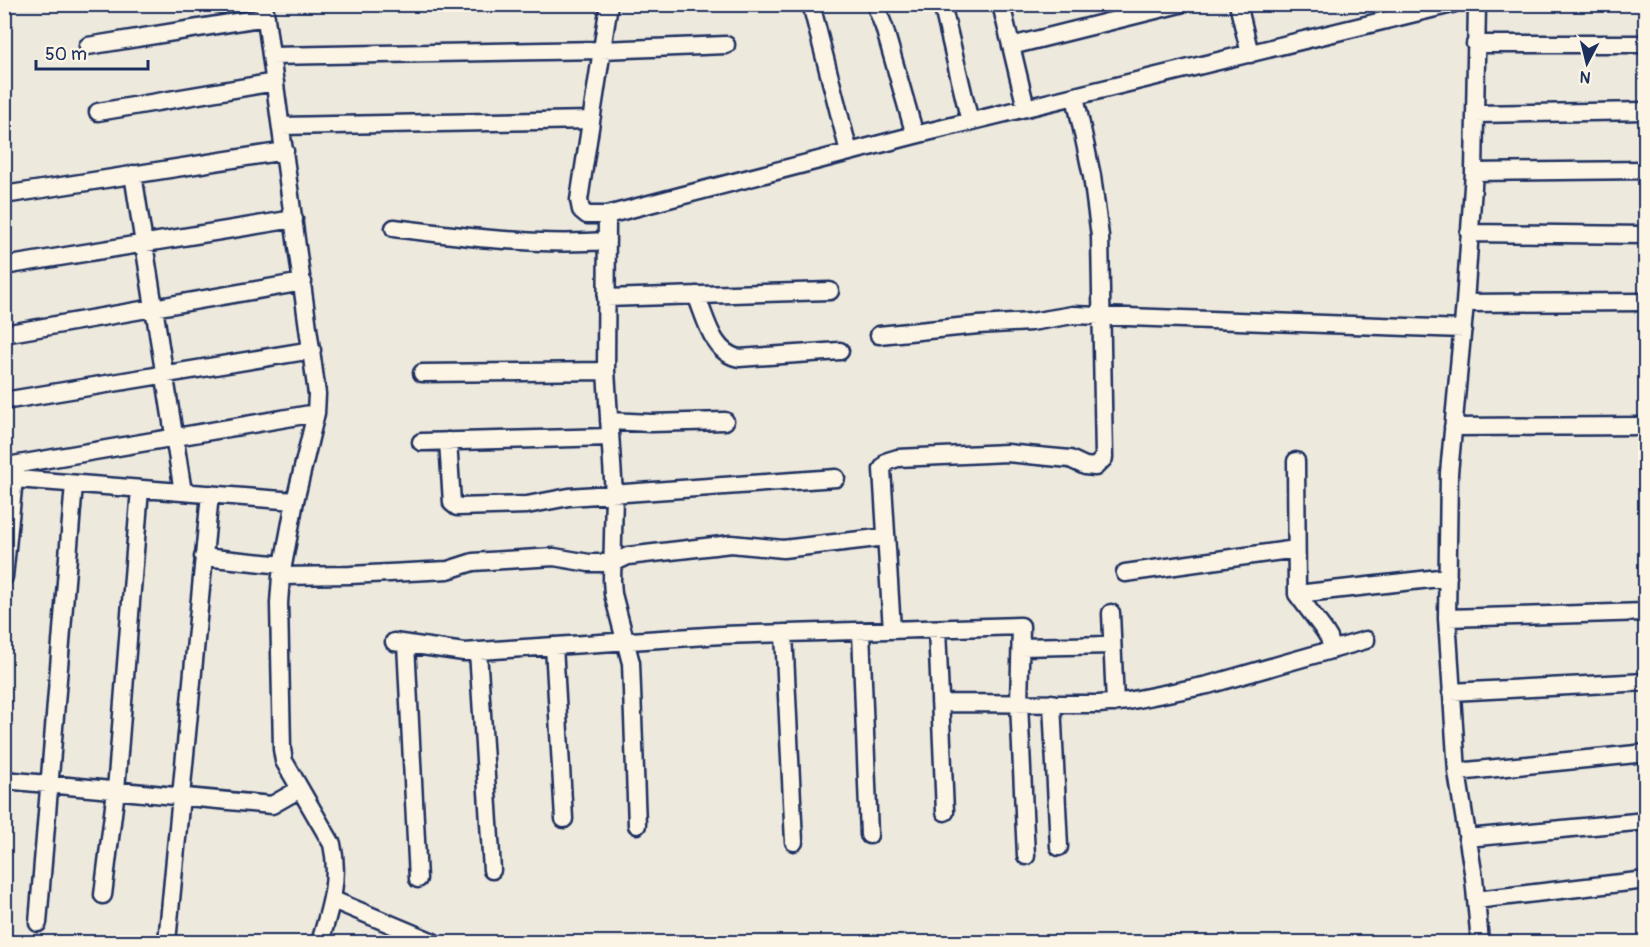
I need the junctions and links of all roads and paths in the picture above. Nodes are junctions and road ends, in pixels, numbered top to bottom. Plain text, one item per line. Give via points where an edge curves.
1 (609, 4) edge
2 (811, 4) edge
3 (875, 4) edge
4 (942, 4) edge
5 (1001, 4) edge
6 (1180, 4) edge
7 (1238, 4) edge
8 (1452, 4) edge
9 (1477, 4) edge
10 (265, 10) edge
11 (1475, 44) junction
12 (1646, 44) edge
13 (726, 45) dead end
14 (88, 46) dead end
15 (1011, 46) junction
16 (602, 50) junction
17 (1250, 54) junction
18 (271, 56) junction
19 (275, 82) junction
20 (1075, 96) junction
21 (1026, 108) junction
22 (1646, 111) edge
23 (98, 112) dead end
24 (1476, 114) junction
25 (591, 120) junction
26 (970, 122) junction
27 (281, 126) junction
28 (915, 135) junction
29 (285, 151) junction
30 (849, 152) junction
31 (1646, 170) edge
32 (1474, 172) junction
33 (133, 174) junction
34 (4, 195) edge
35 (607, 215) junction
36 (294, 219) junction
37 (394, 228) dead end
38 (1469, 233) junction
39 (1646, 235) edge
40 (607, 241) junction
41 (144, 244) junction
42 (4, 266) edge
43 (303, 282) junction
44 (830, 291) dead end
45 (696, 295) junction
46 (606, 298) junction
47 (1646, 302) edge
48 (1465, 303) junction
49 (154, 308) junction
50 (1101, 317) junction
51 (1463, 329) junction
52 (4, 334) edge
53 (879, 335) dead end
54 (312, 350) junction
55 (840, 351) dead end
56 (606, 371) junction
57 (422, 373) dead end
58 (165, 375) junction
59 (4, 401) edge
60 (316, 413) junction
61 (725, 422) dead end
62 (1646, 426) edge
63 (1454, 427) junction
64 (610, 429) junction
65 (175, 437) junction
66 (448, 441) junction
67 (421, 442) dead end
68 (1296, 460) dead end
69 (8, 477) edge
70 (836, 478) dead end
71 (74, 484) junction
72 (140, 489) junction
73 (183, 492) junction
74 (210, 494) junction
75 (614, 494) junction
76 (295, 501) junction
77 (886, 537) junction
78 (1296, 549) junction
79 (203, 557) junction
80 (613, 563) junction
81 (282, 570) junction
82 (1125, 573) dead end
83 (4, 577) edge
84 (1448, 577) junction
85 (1298, 594) junction
86 (1646, 612) edge
87 (1111, 613) dead end
88 (1448, 618) junction
89 (937, 629) junction
90 (892, 630) junction
91 (861, 631) junction
92 (784, 633) junction
93 (1366, 640) dead end
94 (626, 642) junction
95 (1112, 645) junction
96 (554, 646) junction
97 (1021, 646) junction
98 (1332, 650) junction
99 (478, 651) junction
100 (1646, 682) edge
101 (1451, 692) junction
102 (1114, 702) junction
103 (940, 703) junction
104 (1019, 703) junction
105 (1052, 704) junction
106 (1646, 753) edge
107 (1457, 772) junction
108 (4, 780) edge
109 (50, 784) junction
110 (300, 789) junction
111 (116, 790) junction
112 (182, 796) junction
113 (945, 812) dead end
114 (564, 819) dead end
115 (1646, 821) edge
116 (638, 825) dead end
117 (869, 835) dead end
118 (1467, 838) junction
119 (794, 842) dead end
120 (1059, 847) dead end
121 (1026, 856) dead end
122 (492, 870) dead end
123 (418, 879) dead end
124 (1646, 880) edge
125 (103, 895) dead end
126 (333, 900) junction
127 (1476, 900) junction
128 (38, 923) dead end
129 (167, 942) edge
130 (321, 942) edge
131 (433, 942) edge
132 (1480, 942) edge

1 - 16 street
2 - 30 street
3 - 28 street
4 - 26 street
5 - 15 street
6 - 15 street
7 - 17 street
8 - 17 street
9 - 11 street
10 - 14 street
10 - 18 street
11 - 12 street
11 - 24 street
13 - 16 street
15 - 21 street
16 - 18 street
16 - 25 street
17 - 20 street
18 - 19 street
19 - 23 street
19 - 27 street
20 - 21 street
20 - 50 street via 1097,203
21 - 26 street
22 - 24 street
24 - 32 street
25 - 27 street
25 - 35 street via 580,210 587,215
26 - 28 street
27 - 29 street
28 - 30 street
29 - 33 street
29 - 36 street
30 - 35 street
31 - 32 street
32 - 38 street
33 - 34 street
33 - 41 street
35 - 40 street
36 - 41 street
36 - 43 street
37 - 40 street via 523,242
38 - 39 street
38 - 48 street
40 - 46 street
41 - 42 street
41 - 49 street
43 - 49 street
43 - 54 street
44 - 45 street
45 - 46 street
45 - 55 street via 716,343 731,357
46 - 56 street
47 - 48 street
48 - 51 street
49 - 52 street
49 - 58 street
50 - 51 street
50 - 53 street via 1073,315
50 - 77 street via 1101,463 1095,467 1070,459 1008,453 888,461 882,469
51 - 63 street
54 - 58 street
54 - 60 street
56 - 57 street
56 - 64 street
58 - 59 street
58 - 65 street
60 - 65 street
60 - 76 street
61 - 64 street via 651,423
62 - 63 street
63 - 84 street
64 - 66 street
64 - 75 street
65 - 69 street via 13,465
65 - 73 street
66 - 67 street
66 - 75 street via 452,503 457,507 526,505 569,496
68 - 78 street
69 - 71 street
69 - 83 street
70 - 75 street
71 - 72 street
71 - 109 street
72 - 73 street
72 - 111 street
73 - 74 street
74 - 76 street
74 - 79 street
75 - 80 street
76 - 81 street
77 - 80 street via 783,549 731,544 628,556
77 - 90 street
78 - 82 street
78 - 85 street
79 - 81 street
79 - 112 street
80 - 81 street via 554,557 472,562 448,570 339,576
80 - 94 street via 613,594
81 - 110 street via 282,749 284,761
84 - 85 street
84 - 88 street
85 - 98 street via 1329,638
86 - 88 street
87 - 95 street
88 - 101 street
89 - 90 street
89 - 97 street via 1021,626
89 - 103 street
90 - 91 street
91 - 92 street
91 - 117 street
92 - 94 street
92 - 119 street
93 - 98 street
94 - 96 street
94 - 116 street via 631,663
95 - 97 street
95 - 102 street
96 - 99 street
96 - 114 street
97 - 104 street
98 - 102 street via 1208,685
99 - 122 street
99 - 123 street via 400,643
100 - 101 street
101 - 107 street
102 - 105 street
103 - 104 street
103 - 113 street
104 - 105 street
104 - 121 street
105 - 120 street
106 - 107 street
107 - 118 street
108 - 109 street
109 - 111 street
109 - 128 street
110 - 112 street via 272,805
110 - 126 street via 332,844 336,872
111 - 112 street
111 - 125 street
112 - 129 street
115 - 118 street
118 - 127 street
124 - 127 street
126 - 130 street
126 - 131 street
127 - 132 street

